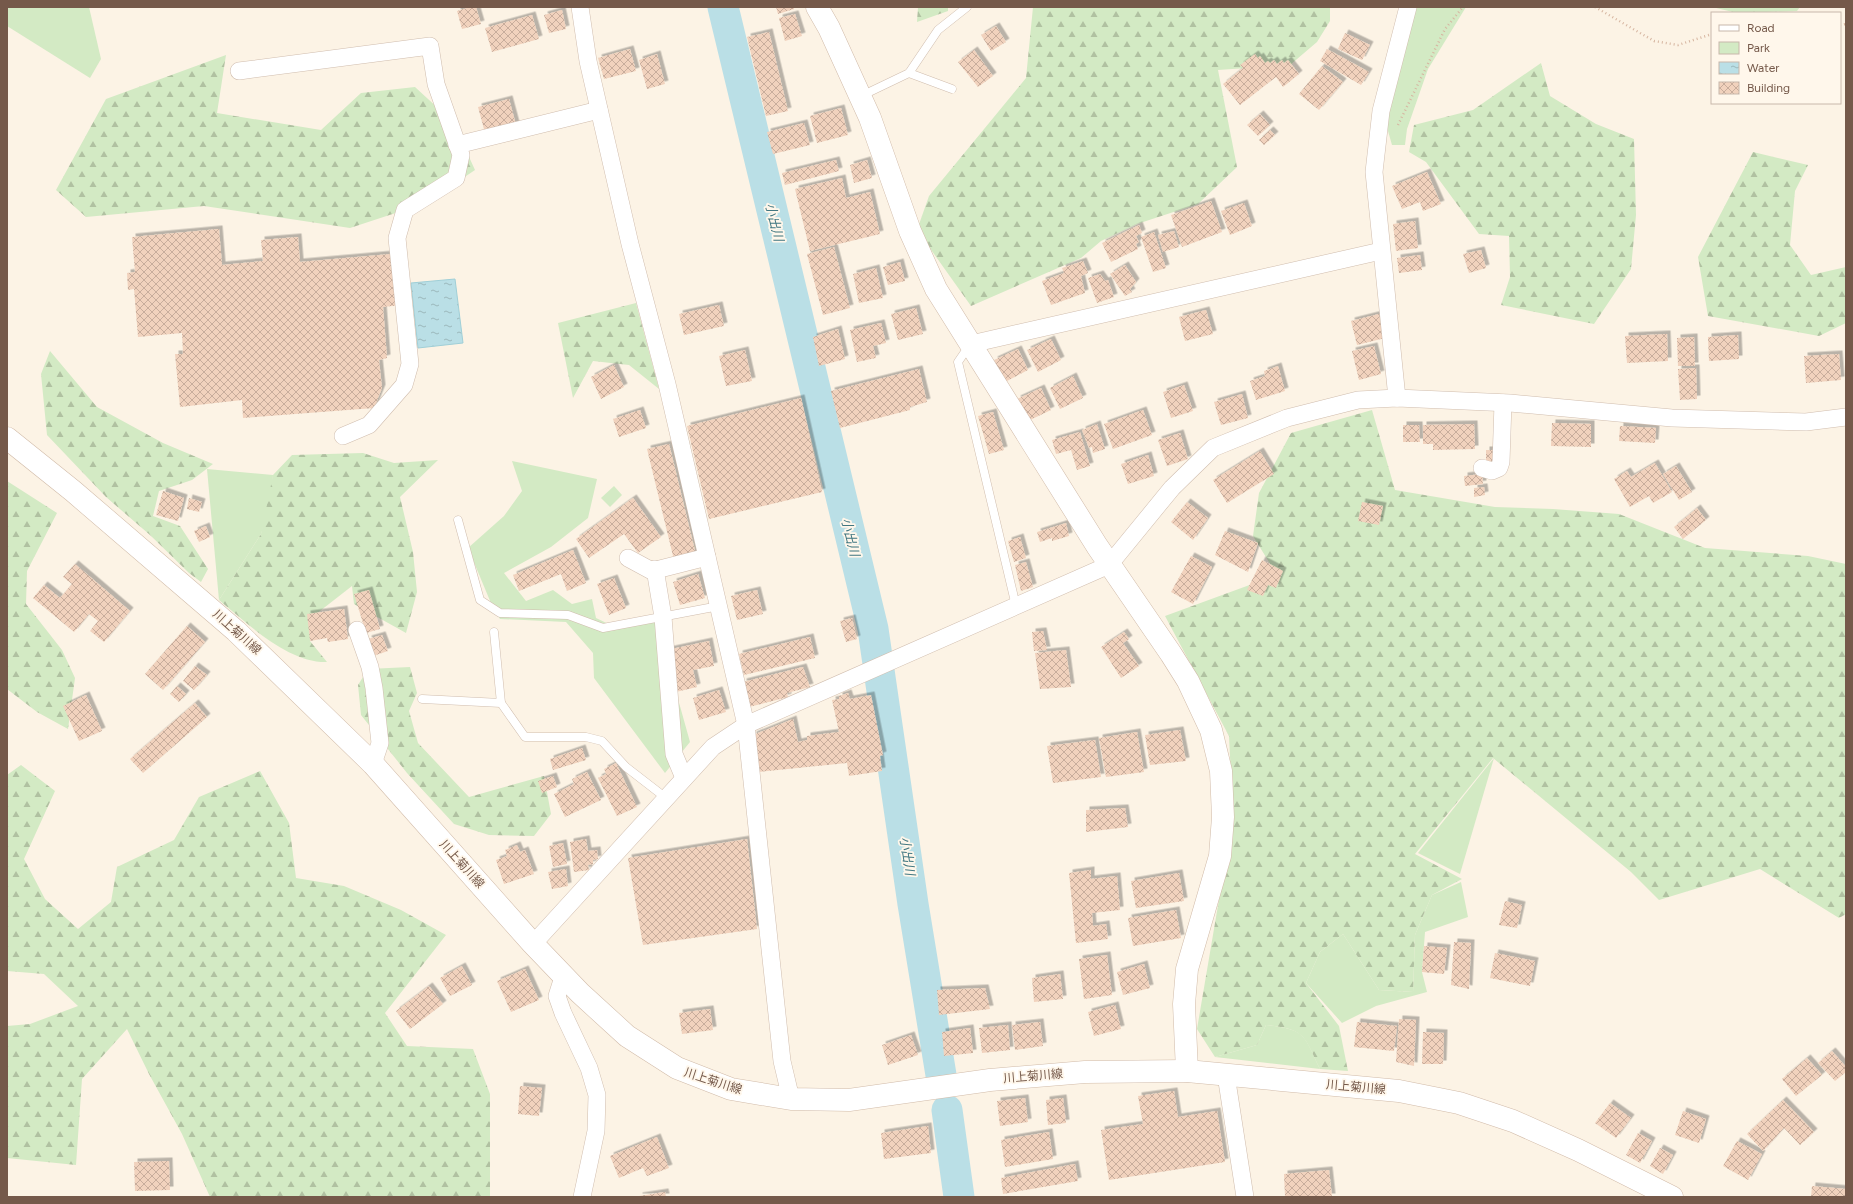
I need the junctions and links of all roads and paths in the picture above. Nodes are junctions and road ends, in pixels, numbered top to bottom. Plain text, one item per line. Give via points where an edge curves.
1 (580, 7) edge
2 (817, 7) edge
3 (967, 7) edge
4 (1408, 7) edge
5 (1463, 7) edge
6 (1596, 7) edge
7 (1711, 34) edge
8 (239, 71) dead end
9 (909, 73) junction
10 (952, 89) dead end
11 (860, 96) junction
12 (599, 110) junction
13 (1397, 127) dead end
14 (457, 145) junction
15 (1381, 251) junction
16 (971, 344) junction
17 (1397, 398) junction
18 (1503, 402) junction
19 (1846, 417) edge
20 (343, 436) dead end
21 (7, 438) edge
22 (1482, 468) dead end
23 (458, 520) dead end
24 (707, 557) junction
25 (628, 558) dead end
26 (1109, 564) junction
27 (655, 570) junction
28 (719, 606) junction
29 (1016, 606) junction
30 (663, 617) junction
31 (357, 630) dead end
32 (494, 632) dead end
33 (422, 699) dead end
34 (501, 703) junction
35 (746, 725) junction
36 (373, 764) junction
37 (684, 778) junction
38 (666, 798) junction
39 (533, 944) junction
40 (564, 974) junction
41 (1187, 1071) junction
42 (1226, 1075) junction
43 (791, 1099) junction
44 (582, 1197) edge
45 (1245, 1197) edge
46 (1672, 1197) edge

1 - 12 street
2 - 11 main road
3 - 9 lane via 938,30
4 - 15 street via 1381,111 1374,172
5 - 13 path via 1445,29
6 - 7 path via 1654,41 1678,45
8 - 14 street via 430,46 436,84
9 - 10 lane
9 - 11 lane
11 - 16 main road via 910,231 936,288
12 - 14 street
12 - 24 street
14 - 20 street via 461,155 456,178 405,210 397,238 410,364 404,385 369,425
15 - 16 street
15 - 17 street
16 - 26 main road
16 - 29 lane via 958,362
17 - 18 street
17 - 26 street via 1358,400 1287,418 1213,448 1172,488
18 - 19 street via 1672,418 1806,422
18 - 22 street via 1501,462 1499,468 1492,471
21 - 36 main road, 川上菊川線 via 73,491 236,631
23 - 30 lane via 480,600 500,613 568,615 603,628
24 - 27 street
24 - 28 street
25 - 27 street via 652,571
26 - 29 street
26 - 41 main road via 1188,681 1211,730 1221,771 1223,817 1220,856 1187,969 1184,1004
27 - 30 street
28 - 30 lane
28 - 35 street
29 - 35 street
30 - 37 street via 674,754
31 - 36 street via 374,688 380,743
32 - 34 lane
33 - 34 lane
34 - 38 lane via 524,737 586,737 602,741 626,767
35 - 37 street via 714,747
35 - 43 street via 782,1061
36 - 39 main road, 川上菊川線
37 - 38 street
38 - 39 street
39 - 40 main road, 川上菊川線
40 - 43 main road, 川上菊川線 via 580,993 627,1036 676,1068 731,1089
40 - 44 street via 558,996 563,1013 590,1068 596,1095 596,1131
41 - 42 main road, 川上菊川線
41 - 43 main road, 川上菊川線 via 1085,1072 990,1080 849,1100
42 - 45 street
42 - 46 main road, 川上菊川線 via 1399,1091 1459,1103 1513,1121

